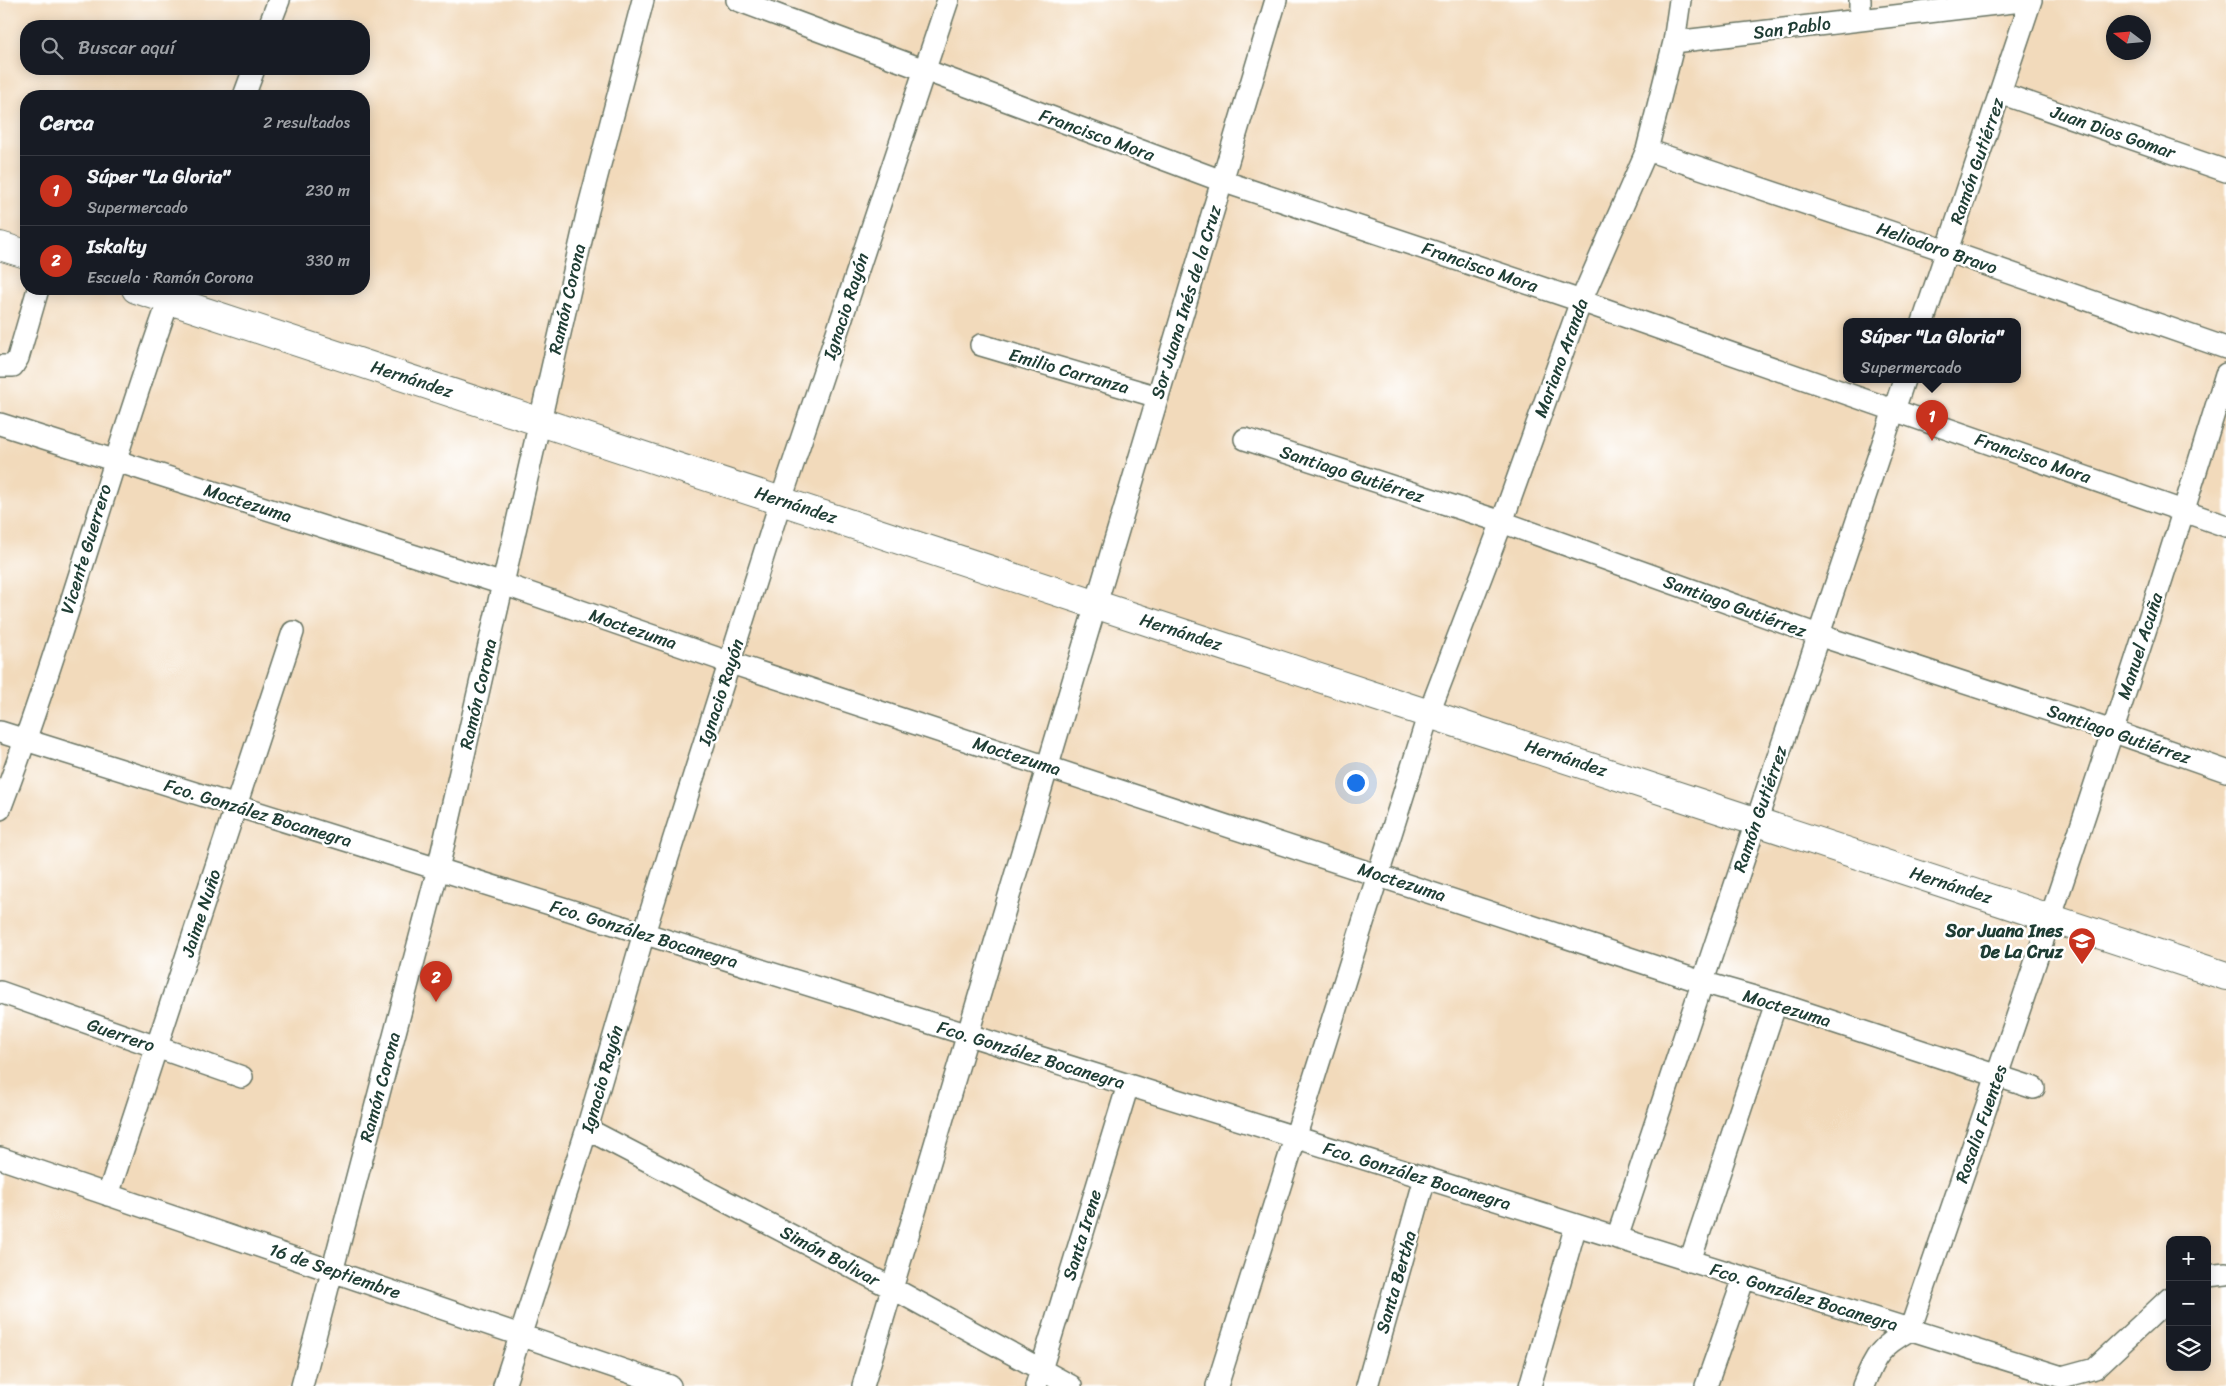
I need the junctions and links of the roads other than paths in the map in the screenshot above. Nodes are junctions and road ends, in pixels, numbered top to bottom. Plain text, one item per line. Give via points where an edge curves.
1 (279, 0) edge
2 (643, 0) edge
3 (737, 0) edge
4 (948, 0) edge
5 (1276, 0) edge
6 (1680, 0) edge
7 (2030, 0) edge
8 (1860, 10) edge
9 (271, 20) edge
10 (1674, 42) junction
11 (924, 71) junction
12 (252, 75) edge
13 (246, 90) edge
14 (2000, 93) junction
15 (1647, 150) junction
16 (2226, 171) edge
17 (1222, 181) junction
18 (0, 246) edge
19 (1947, 251) junction
20 (20, 252) edge
21 (36, 295) edge
22 (172, 295) edge
23 (175, 295) edge
24 (1582, 301) junction
25 (1924, 318) edge
26 (980, 345) dead end
27 (2226, 348) edge
28 (0, 366) edge
29 (2226, 374) edge
30 (1903, 383) edge
31 (1158, 397) junction
32 (1894, 410) junction
33 (540, 421) junction
34 (0, 424) edge
35 (1245, 439) dead end
36 (114, 461) junction
37 (781, 500) junction
38 (2184, 511) junction
39 (1502, 522) junction
40 (2226, 526) edge
41 (503, 584) junction
42 (1096, 604) junction
43 (293, 632) dead end
44 (1818, 636) junction
45 (731, 662) junction
46 (1429, 713) junction
47 (2112, 731) junction
48 (0, 732) edge
49 (26, 740) junction
50 (1048, 766) junction
51 (2226, 771) edge
52 (236, 806) junction
53 (0, 809) edge
54 (1756, 821) junction
55 (438, 869) junction
56 (1378, 874) junction
57 (2051, 918) junction
58 (644, 934) junction
59 (2226, 976) edge
60 (1702, 982) junction
61 (0, 992) edge
62 (1776, 1003) junction
63 (968, 1035) junction
64 (157, 1047) junction
65 (1997, 1076) junction
66 (242, 1077) dead end
67 (1128, 1085) junction
68 (2034, 1088) dead end
69 (587, 1129) junction
70 (1296, 1137) junction
71 (0, 1158) edge
72 (1425, 1178) junction
73 (108, 1195) junction
74 (1576, 1225) junction
75 (1617, 1238) junction
76 (1690, 1261) junction
77 (332, 1270) junction
78 (2226, 1274) edge
79 (2211, 1276) edge
80 (1744, 1278) junction
81 (892, 1288) junction
82 (2166, 1302) edge
83 (1910, 1330) junction
84 (521, 1337) junction
85 (1039, 1377) edge
86 (2061, 1382) edge
87 (302, 1386) edge
88 (504, 1386) edge
89 (670, 1386) edge
90 (863, 1386) edge
91 (1072, 1386) edge
92 (1217, 1386) edge
93 (1367, 1386) edge
94 (1530, 1386) edge
95 (1706, 1386) edge
96 (1863, 1386) edge

1 - 9 street
2 - 33 street, Ramón Corona via 588,210
3 - 11 street, Francisco Mora
4 - 11 street, Ignacio Rayón
5 - 17 street, Sor Juana Inés de la Cruz
6 - 10 street, Mariano Aranda
7 - 8 street, San Pablo
7 - 14 street, Ramón Gutiérrez
8 - 10 street, San Pablo
10 - 15 street, Mariano Aranda
11 - 17 street, Francisco Mora
11 - 37 street, Ignacio Rayón
12 - 13 street
14 - 16 street, Juan Dios Gomar
14 - 19 street, Ramón Gutiérrez
15 - 19 street, Heliodoro Bravo
15 - 24 street, Mariano Aranda
17 - 24 street, Francisco Mora
17 - 31 street, Sor Juana Inés de la Cruz
18 - 20 street
19 - 25 street, Ramón Gutiérrez
19 - 27 street, Heliodoro Bravo
21 - 28 street via 18,358 13,366
22 - 36 street, Vicente Guerrero
23 - 33 street, Hernández
24 - 32 street, Francisco Mora
24 - 39 street, Mariano Aranda
26 - 31 street, Emilio Carranza
29 - 38 street, Manuel Acuña
30 - 32 street, Ramón Gutiérrez
31 - 42 street, Sor Juana Inés de la Cruz
32 - 38 street, Francisco Mora
32 - 44 street, Ramón Gutiérrez
33 - 37 street, Hernández
33 - 41 street, Ramón Corona
34 - 36 street, Moctezuma
35 - 39 street, Santiago Gutiérrez
36 - 41 street, Moctezuma
36 - 49 street, Vicente Guerrero
37 - 42 street, Hernández
37 - 45 street, Ignacio Rayón
38 - 40 street, Francisco Mora
38 - 47 street, Manuel Acuña
39 - 44 street, Santiago Gutiérrez
39 - 46 street, Mariano Aranda
41 - 45 street, Moctezuma
41 - 55 street, Ramón Corona
42 - 46 street, Hernández
42 - 50 street, Sor Juana Inés de la Cruz
43 - 52 street, Jaime Nuño
44 - 47 street, Santiago Gutiérrez
44 - 54 street, Ramón Gutiérrez
45 - 50 street, Moctezuma
45 - 58 street, Ignacio Rayón
46 - 54 street, Hernández
46 - 56 street, Mariano Aranda
47 - 51 street, Santiago Gutiérrez
47 - 57 street, Manuel Acuña
48 - 49 street, Fco. González Bocanegra
49 - 52 street, Fco. González Bocanegra
49 - 53 street, Vicente Guerrero
50 - 56 street, Moctezuma
50 - 63 street, Sor Juana Inés de la Cruz
52 - 55 street, Fco. González Bocanegra
52 - 64 street, Jaime Nuño
54 - 57 street, Hernández
54 - 60 street, Ramón Gutiérrez
55 - 58 street, Fco. González Bocanegra
55 - 77 street, Ramón Corona
56 - 60 street, Moctezuma
56 - 70 street, Mariano Aranda
57 - 59 street, Hernández
57 - 65 street, Rosalia Fuentes
58 - 63 street, Fco. González Bocanegra
58 - 69 street, Ignacio Rayón
60 - 62 street, Moctezuma
60 - 75 street, Ramón Gutiérrez
61 - 64 street, Guerrero
62 - 65 street, Moctezuma
62 - 76 street
63 - 67 street, Fco. González Bocanegra
63 - 81 street, Sor Juana Inés de la Cruz
64 - 66 street, Guerrero
64 - 73 street, Jaime Nuño
65 - 68 street, Moctezuma
65 - 83 street, Rosalia Fuentes
67 - 70 street, Fco. González Bocanegra
67 - 85 street, Santa Irene
69 - 81 street, Simón Bolivar
69 - 84 street, Ignacio Rayón
70 - 72 street, Fco. González Bocanegra
70 - 92 street, Mariano Aranda
71 - 73 street, 16 de Septiembre
72 - 74 street, Fco. González Bocanegra
72 - 93 street, Santa Bertha
73 - 77 street, 16 de Septiembre
74 - 75 street, Fco. González Bocanegra
74 - 94 street
75 - 76 street, Fco. González Bocanegra
76 - 80 street, Fco. González Bocanegra
77 - 84 street, 16 de Septiembre
77 - 87 street, Ramón Corona
78 - 79 street
80 - 83 street, Fco. González Bocanegra
80 - 95 street
81 - 85 street, Simón Bolivar
81 - 90 street, Sor Juana Inés de la Cruz
82 - 86 street via 2095,1368
83 - 86 street, Fco. González Bocanegra
83 - 96 street via 1889,1342 1874,1358
84 - 88 street, Ignacio Rayón
84 - 89 street, 16 de Septiembre
85 - 91 street, Simón Bolivar

